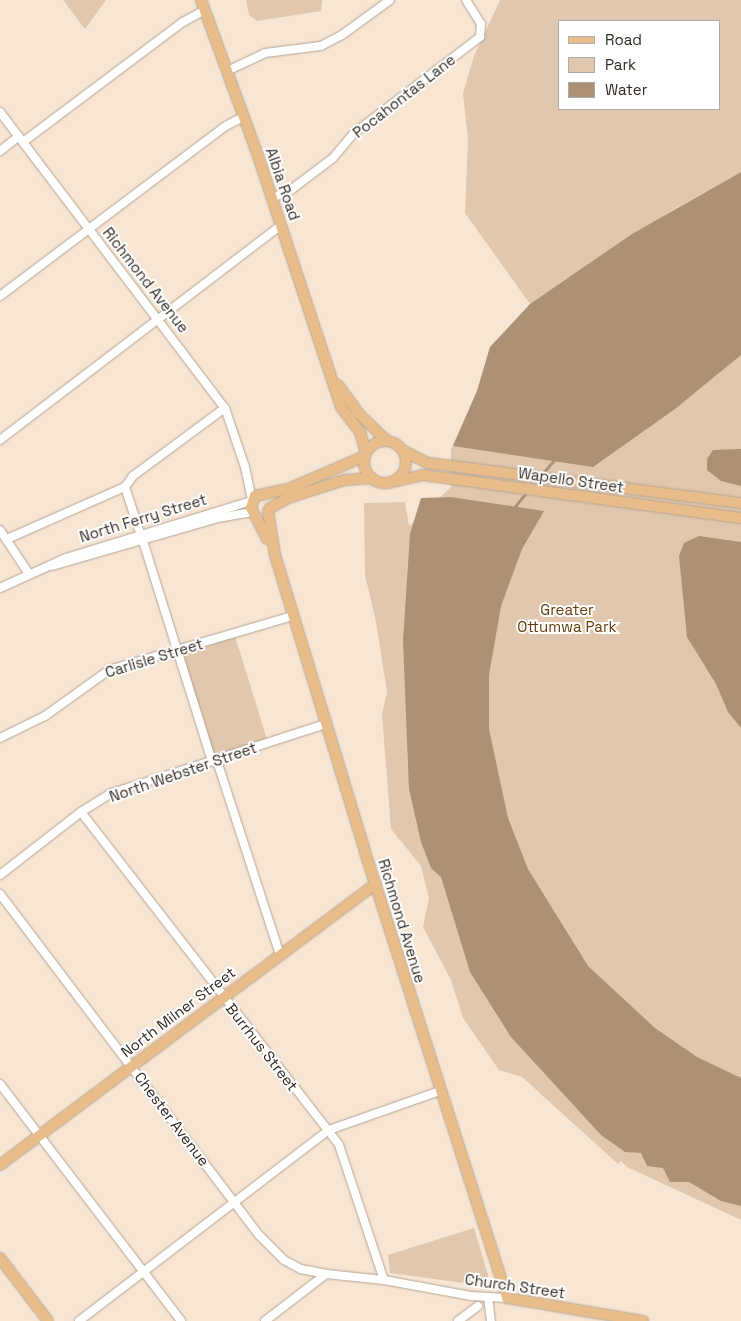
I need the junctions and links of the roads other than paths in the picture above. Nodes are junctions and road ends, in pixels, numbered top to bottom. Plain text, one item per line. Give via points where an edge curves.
1 (390, 0) edge
2 (466, 0) edge
3 (203, 5) edge
4 (227, 71) junction
5 (0, 112) edge
6 (244, 117) junction
7 (21, 139) junction
8 (0, 151) edge
9 (272, 198) junction
10 (281, 225) junction
11 (88, 230) junction
12 (0, 296) edge
13 (158, 320) junction
14 (332, 378) junction
15 (225, 408) junction
16 (0, 440) edge
17 (387, 441) junction
18 (404, 451) junction
19 (365, 454) junction
20 (370, 478) junction
21 (397, 481) junction
22 (124, 487) junction
23 (256, 503) junction
24 (741, 504) edge
25 (269, 510) junction
26 (741, 518) edge
27 (0, 530) edge
28 (142, 538) junction
29 (6, 539) junction
30 (274, 551) junction
31 (29, 574) junction
32 (0, 588) edge
33 (293, 616) junction
34 (177, 651) junction
35 (326, 724) junction
36 (0, 738) edge
37 (214, 761) junction
38 (81, 812) junction
39 (0, 875) edge
40 (375, 884) junction
41 (0, 894) edge
42 (280, 955) junction
43 (223, 997) junction
44 (131, 1066) junction
45 (0, 1084) edge
46 (440, 1092) junction
47 (329, 1130) junction
48 (39, 1136) junction
49 (0, 1165) edge
50 (235, 1203) junction
51 (0, 1258) edge
52 (144, 1272) junction
53 (326, 1274) junction
54 (384, 1280) junction
55 (488, 1298) junction
56 (508, 1298) junction
57 (478, 1306) dead end
58 (48, 1321) edge
59 (79, 1321) edge
60 (181, 1321) edge
61 (265, 1321) edge
62 (458, 1321) edge
63 (491, 1321) edge
64 (643, 1321) edge

1 - 4 street via 321,46 266,53
2 - 9 street, Pocahontas Lane via 481,24 480,37 353,134 333,158 292,189
3 - 4 main road, Albia Road
3 - 7 street
4 - 6 main road, Albia Road
5 - 7 street, Richmond Avenue
6 - 9 main road, Albia Road
6 - 11 street via 224,127
7 - 8 street
7 - 11 street, Richmond Avenue
9 - 10 main road, Albia Road
10 - 13 street
10 - 14 main road, Albia Road
11 - 12 street
11 - 13 street, Richmond Avenue
13 - 15 street, Richmond Avenue
13 - 16 street
14 - 17 main road, Albia Road via 358,413
14 - 19 main road, Albia Road via 342,407 360,432
15 - 22 street via 133,476
15 - 23 street, Richmond Avenue
17 - 18 main road
17 - 19 main road via 372,445
18 - 21 main road via 406,467
18 - 24 main road, Wapello Street via 428,463
19 - 20 main road via 364,465
19 - 23 main road, North Ferry Street via 329,473
20 - 21 main road via 383,484
20 - 25 main road via 344,480 288,498
21 - 26 main road, Wapello Street via 423,475
22 - 28 street
22 - 29 street
23 - 25 main road, Richmond Avenue
23 - 25 main road
23 - 28 street, North Ferry Street
23 - 30 main road, Richmond Avenue
25 - 30 main road, Richmond Avenue
27 - 29 street
28 - 31 street, North Ferry Street via 66,558
28 - 34 street
29 - 31 street
30 - 33 main road, Richmond Avenue
31 - 32 street, North Ferry Street
33 - 34 street, Carlisle Street
33 - 35 main road, Richmond Avenue
34 - 36 street, Carlisle Street via 109,670 45,716
34 - 37 street
35 - 37 street, North Webster Street
35 - 40 main road, Richmond Avenue
37 - 38 street, North Webster Street via 112,794
37 - 42 street
38 - 39 street, North Webster Street
38 - 43 street, Burrhus Street
40 - 42 main road, North Milner Street
40 - 46 main road, Richmond Avenue
41 - 44 street, Chester Avenue
42 - 43 main road, North Milner Street
43 - 44 main road, North Milner Street
43 - 47 street, Burrhus Street
44 - 48 main road, North Milner Street
44 - 50 street, Chester Avenue
45 - 48 street
46 - 47 street
46 - 56 main road, Richmond Avenue
47 - 50 street
47 - 54 street, Burrhus Street via 346,1163
48 - 49 main road, North Milner Street
48 - 52 street
50 - 52 street
50 - 53 street, Chester Avenue via 284,1260 301,1269
51 - 58 main road
52 - 59 street
52 - 60 street
53 - 54 street, Chester Avenue
53 - 61 street
54 - 55 street, Church Street
55 - 56 street, Church Street
55 - 63 street
56 - 64 main road, Church Street
57 - 62 street

